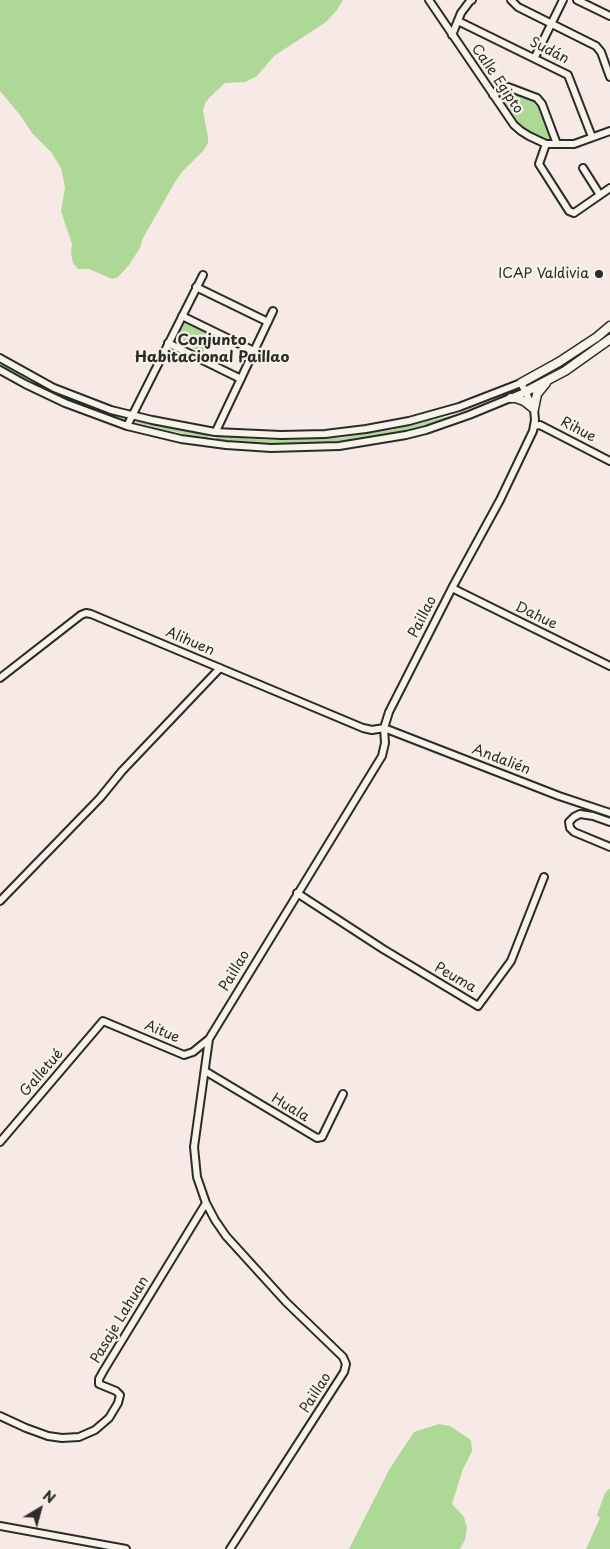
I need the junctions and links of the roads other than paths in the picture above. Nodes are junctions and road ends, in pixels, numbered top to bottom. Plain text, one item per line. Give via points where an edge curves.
1 (429, 0) edge
2 (472, 0) edge
3 (511, 0) edge
4 (562, 0) edge
5 (577, 0) edge
6 (610, 16) edge
7 (458, 21) junction
8 (552, 24) junction
9 (452, 35) junction
10 (535, 57) junction
11 (610, 77) edge
12 (493, 94) junction
13 (610, 131) edge
14 (592, 137) junction
15 (546, 144) junction
16 (557, 144) junction
17 (583, 168) dead end
18 (610, 188) edge
19 (600, 195) junction
20 (203, 275) dead end
21 (196, 287) junction
22 (273, 310) dead end
23 (182, 316) junction
24 (268, 322) junction
25 (610, 326) edge
26 (610, 339) edge
27 (168, 343) junction
28 (254, 351) junction
29 (0, 358) edge
30 (0, 370) edge
31 (241, 379) junction
32 (549, 379) junction
33 (521, 383) junction
34 (525, 392) junction
35 (511, 398) junction
36 (534, 409) junction
37 (132, 415) junction
38 (127, 426) junction
39 (534, 426) junction
40 (216, 430) junction
41 (213, 444) junction
42 (610, 460) edge
43 (452, 588) junction
44 (610, 666) edge
45 (220, 668) junction
46 (0, 678) edge
47 (384, 728) junction
48 (581, 803) junction
49 (610, 813) edge
50 (576, 816) junction
51 (610, 822) edge
52 (610, 847) edge
53 (544, 877) dead end
54 (297, 893) junction
55 (0, 902) edge
56 (103, 1021) joint
57 (209, 1039) junction
58 (204, 1071) junction
59 (343, 1094) dead end
60 (0, 1142) edge
61 (206, 1203) junction
62 (0, 1416) edge
63 (0, 1526) edge
64 (126, 1549) edge
65 (230, 1549) edge

1 - 9 street, Calle Egipto
2 - 7 street
3 - 8 street via 518,7
4 - 8 street
5 - 6 street
7 - 9 street
7 - 10 street, Sudán
8 - 10 street
8 - 11 street via 598,48
9 - 12 street, Calle Egipto
10 - 14 street, Sudán via 568,75
12 - 15 street, Calle Egipto via 514,125
12 - 16 street via 508,87 537,98
13 - 14 street, Calle Egipto
14 - 16 street, Calle Egipto via 574,144
15 - 16 street, Calle Egipto
15 - 19 street via 539,164 569,211 574,213
17 - 19 street
18 - 19 street
20 - 21 street
21 - 23 street
21 - 24 street
22 - 24 street
23 - 27 street
23 - 28 street
24 - 28 street
25 - 33 street via 559,362
26 - 32 street
27 - 31 street
27 - 37 street
28 - 31 street
29 - 37 street via 67,393
30 - 38 street via 64,403
31 - 40 street
32 - 34 street
32 - 36 street via 537,394
33 - 34 street, Paillao
33 - 40 street via 459,407 366,429 282,436
34 - 35 street
34 - 36 street, Paillao
35 - 36 street via 524,401
35 - 41 street via 426,430 369,442 294,448
36 - 39 street, Paillao
37 - 38 street
37 - 40 street
38 - 41 street
39 - 42 street, Rihue via 540,425
39 - 43 street, Paillao via 500,500
40 - 41 street
43 - 44 street, Dahue
43 - 47 street, Paillao
45 - 46 street, Alihuen via 86,613
45 - 47 street, Alihuen via 363,728
45 - 55 street
47 - 48 street, Andalién
47 - 54 street, Paillao via 382,756
48 - 49 street, Andalién
48 - 50 street
50 - 51 street via 593,816
50 - 52 street via 569,822 574,832
53 - 54 street, Peuma via 511,961 478,1006
54 - 57 street, Paillao
56 - 57 street, Aitue via 184,1054 193,1052
56 - 60 street, Galletué
57 - 58 street, Paillao
58 - 59 street, Huala via 317,1138 322,1137
58 - 61 street, Paillao via 194,1148 197,1177
61 - 62 street, Pasaje Lahuan via 104,1370 100,1384 120,1395 109,1418 78,1438 62,1438
61 - 65 street, Paillao via 226,1236 286,1302 343,1357 346,1364 344,1372
63 - 64 street

